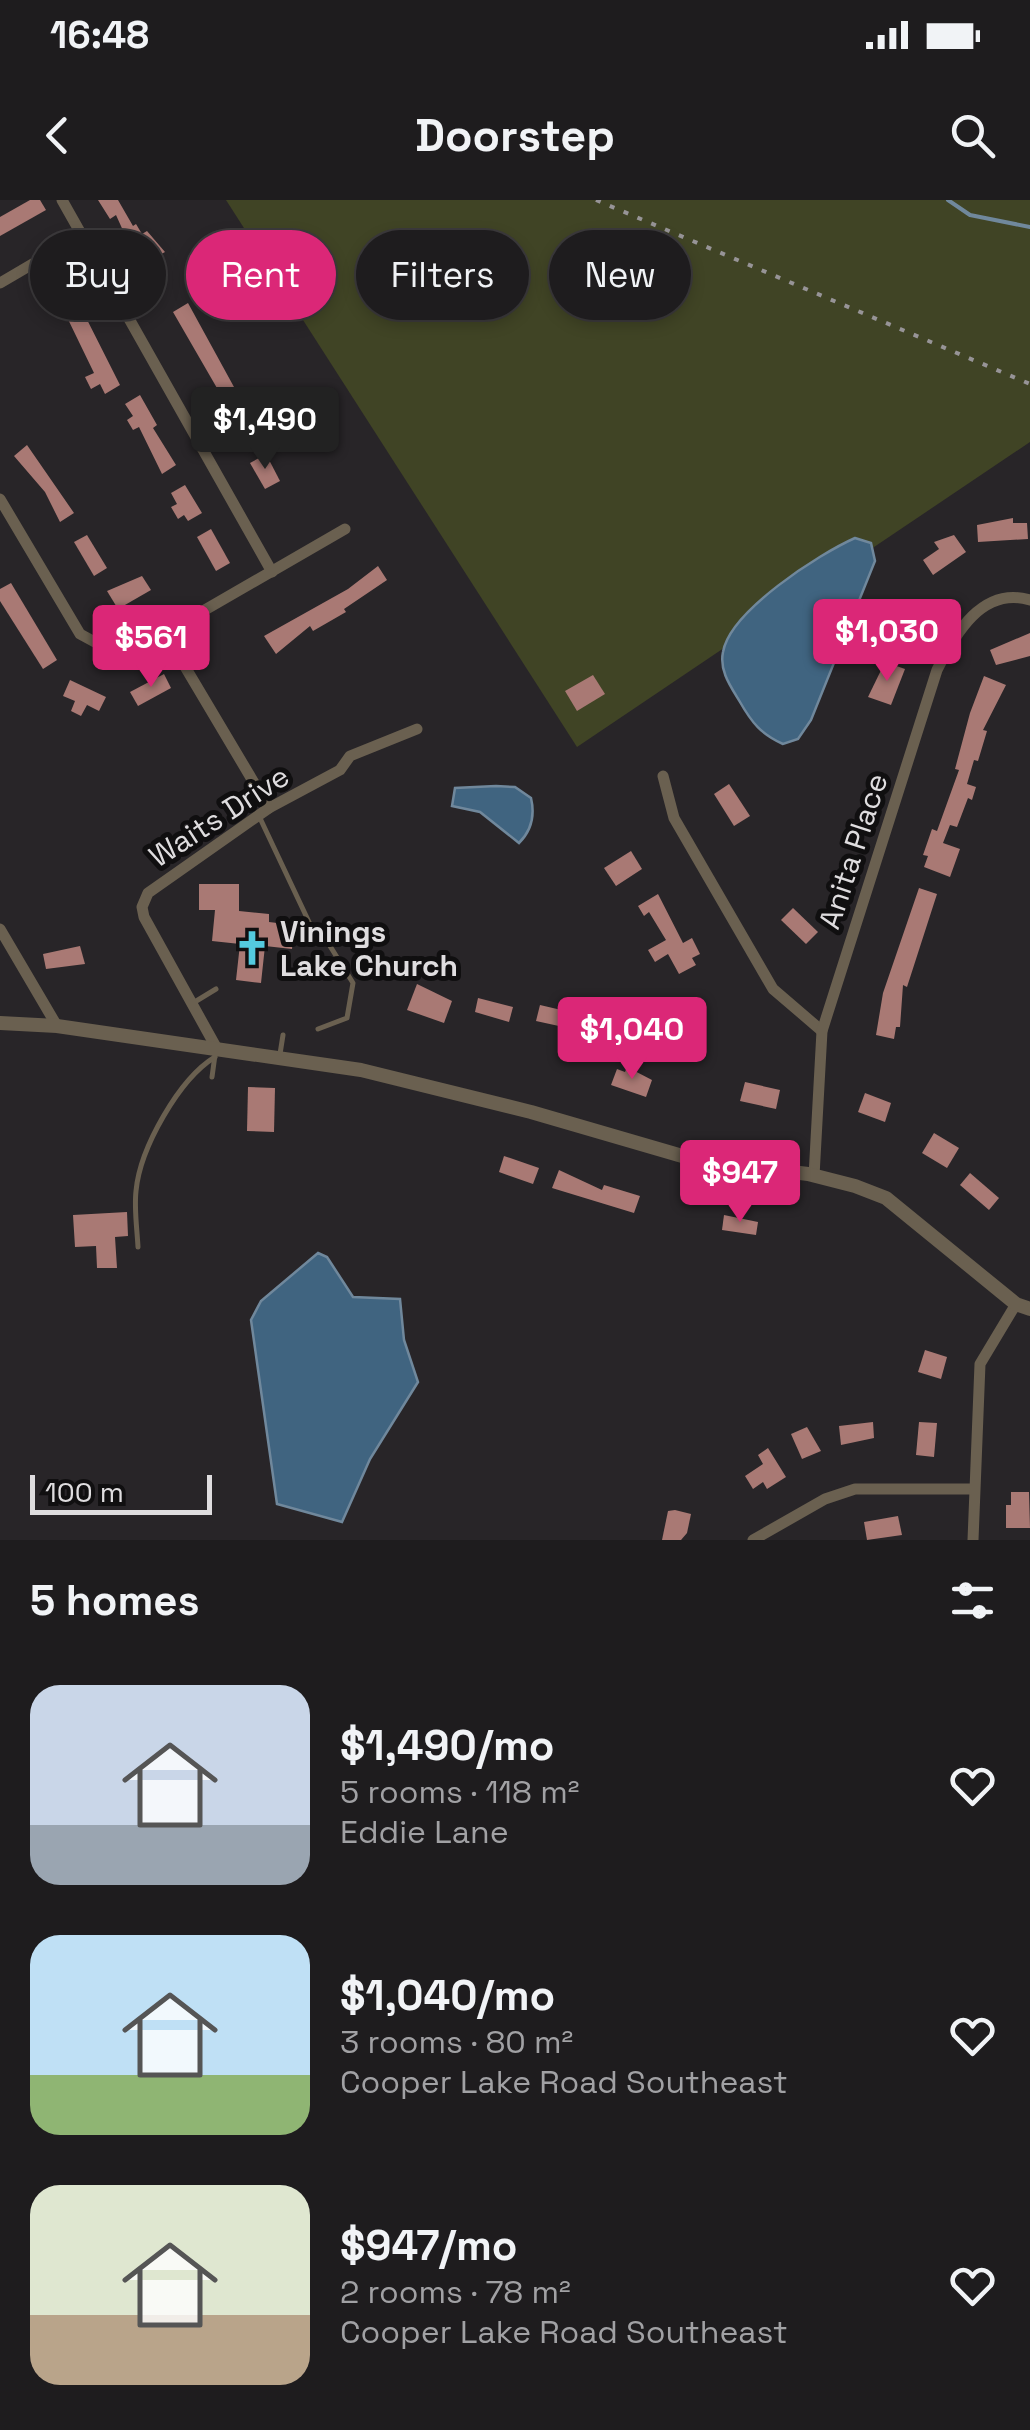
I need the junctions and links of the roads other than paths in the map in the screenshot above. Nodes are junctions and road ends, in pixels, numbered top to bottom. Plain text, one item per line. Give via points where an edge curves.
1 (62, 200) edge
2 (80, 230) edge
3 (30, 265) edge
4 (0, 283) edge
5 (130, 320) edge
6 (0, 499) edge
7 (344, 529) dead end
8 (272, 572) junction
9 (1030, 600) edge
10 (165, 632) junction
11 (417, 730) dead end
12 (663, 776) dead end
13 (264, 812) junction
14 (0, 929) edge
15 (316, 939) dead end
16 (330, 946) dead end
17 (216, 989) dead end
18 (193, 1003) junction
19 (0, 1023) edge
20 (57, 1026) junction
21 (318, 1028) dead end
22 (822, 1031) junction
23 (283, 1035) dead end
24 (216, 1052) junction
25 (279, 1057) junction
26 (212, 1077) dead end
27 (814, 1176) junction
28 (138, 1247) dead end
29 (1023, 1306) edge
30 (974, 1490) junction
31 (753, 1540) edge
32 (974, 1540) edge

1 - 2 street
3 - 4 street
5 - 8 street
6 - 10 street via 80,634 115,654
7 - 8 street
8 - 10 street
9 - 22 street, Anita Place via 995,600 978,608 937,670
10 - 13 street
11 - 13 street, Waits Drive via 350,756 340,770
12 - 22 street via 674,818 772,989
13 - 15 lane
13 - 18 street, Waits Drive via 144,900 148,926
14 - 20 street
16 - 21 lane via 353,983 347,1018
17 - 18 lane
18 - 24 street, Waits Drive
19 - 20 street
20 - 24 street
22 - 27 street, Anita Place
23 - 25 lane
24 - 25 street
24 - 26 lane
24 - 28 lane via 178,1090 140,1170
25 - 27 street via 464,1094 696,1160
27 - 29 street via 886,1198
29 - 30 street via 980,1364
30 - 31 street via 855,1489
30 - 32 street

